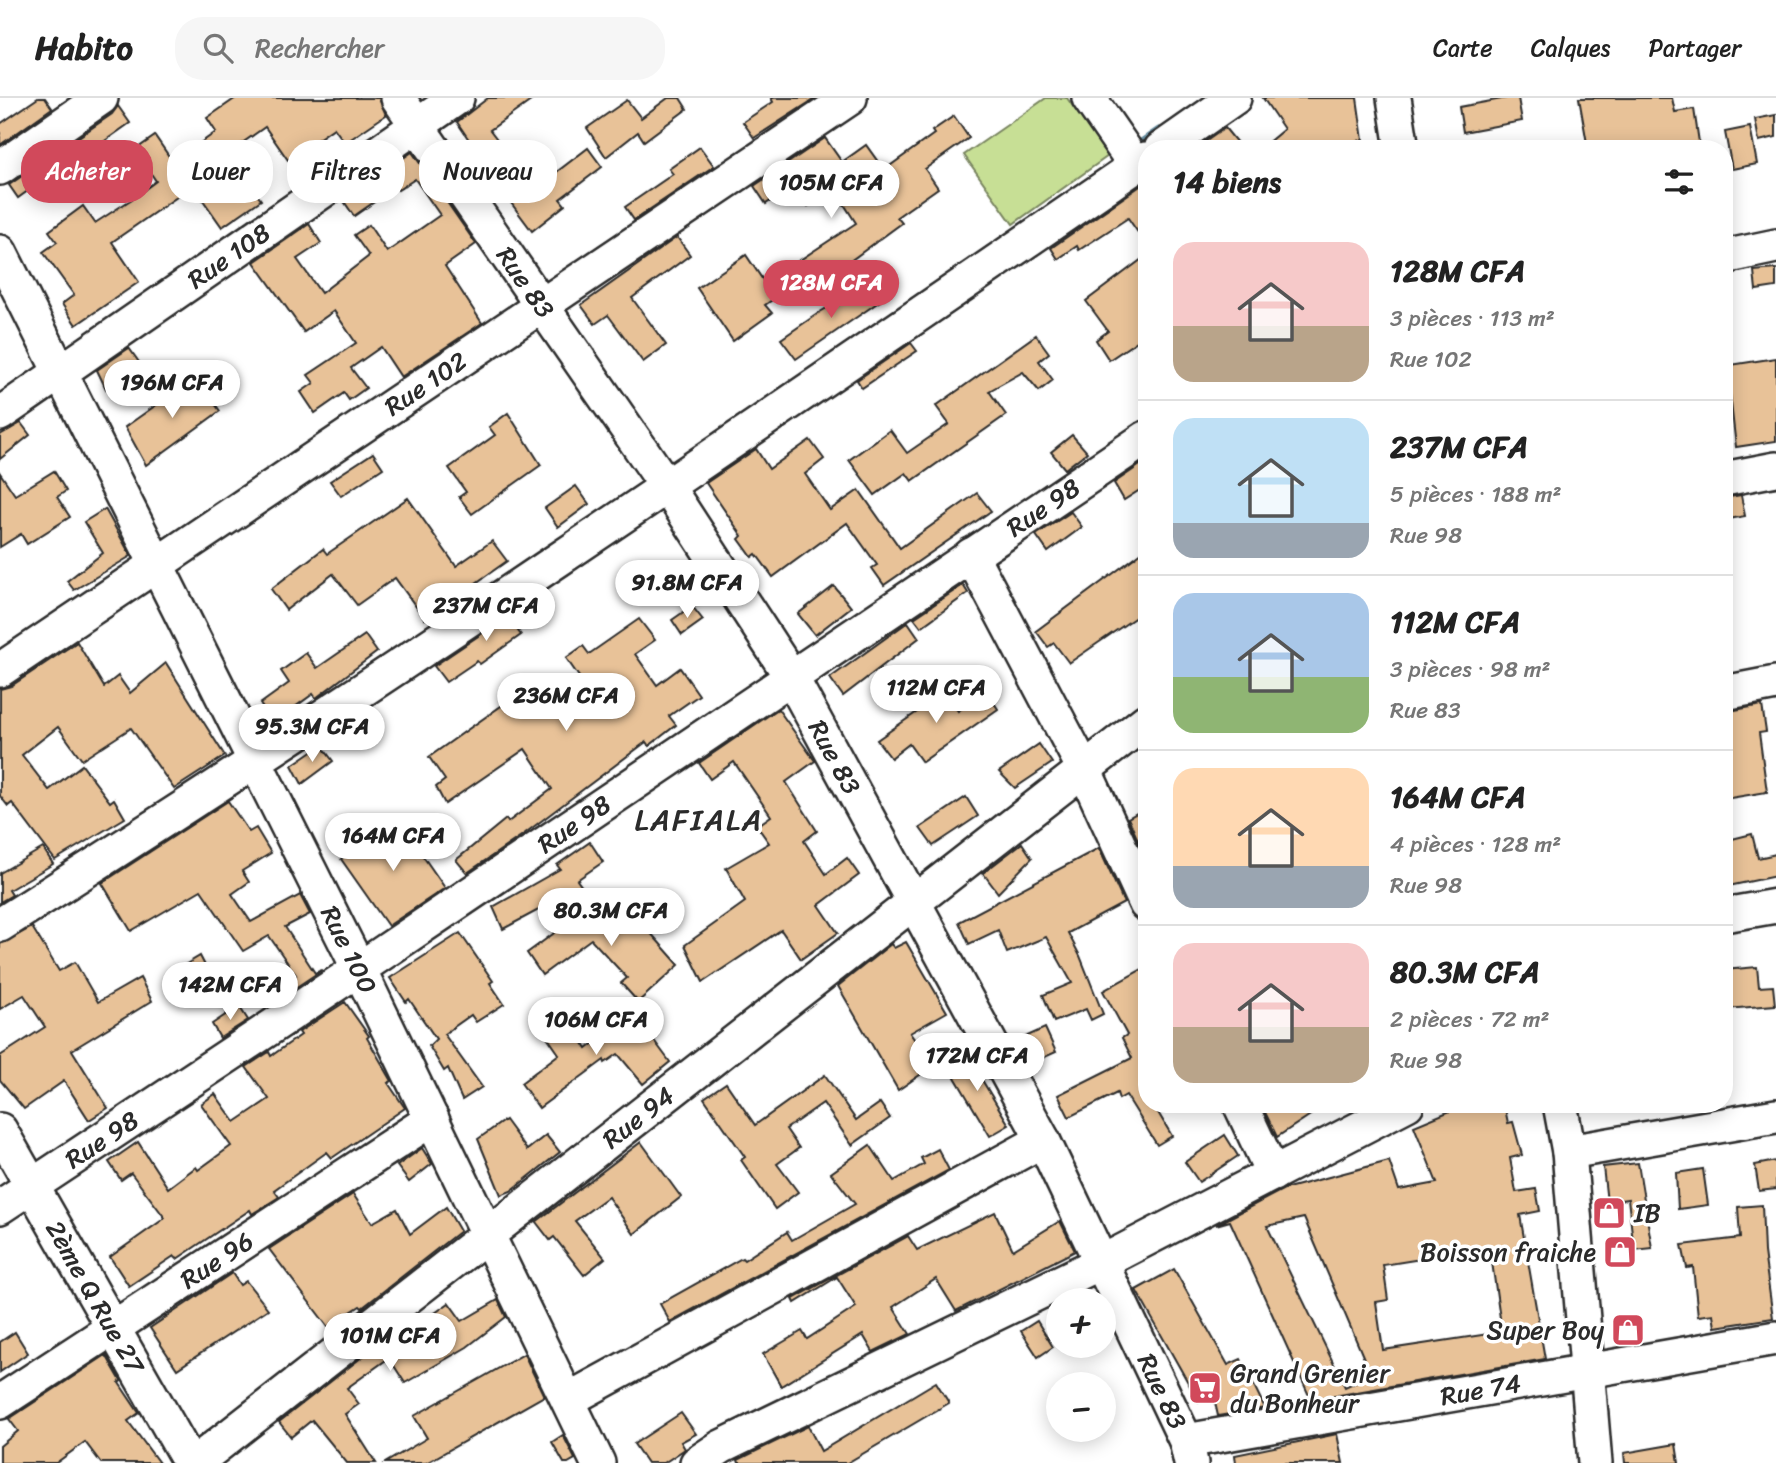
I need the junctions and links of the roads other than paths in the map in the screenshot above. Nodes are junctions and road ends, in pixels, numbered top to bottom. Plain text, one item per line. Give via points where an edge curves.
1 (101, 98) edge
2 (398, 98) edge
3 (457, 98) edge
4 (850, 98) edge
5 (1089, 98) edge
6 (1234, 98) edge
7 (1394, 98) edge
8 (418, 126) junction
9 (1173, 140) edge
10 (1401, 140) edge
11 (1138, 149) edge
12 (1138, 164) edge
13 (0, 168) edge
14 (1776, 246) edge
15 (0, 252) edge
16 (1733, 255) edge
17 (542, 305) junction
18 (59, 373) junction
19 (0, 414) edge
20 (1138, 443) edge
21 (1776, 469) edge
22 (1733, 477) edge
23 (668, 488) junction
24 (971, 555) junction
25 (156, 564) junction
26 (0, 670) edge
27 (790, 675) junction
28 (1776, 683) edge
29 (1733, 691) edge
30 (1138, 727) edge
31 (256, 763) junction
32 (1084, 769) junction
33 (1138, 887) edge
34 (914, 901) junction
35 (1776, 906) edge
36 (1733, 913) edge
37 (0, 925) edge
38 (359, 969) junction
39 (1244, 1113) edge
40 (1390, 1113) edge
41 (1562, 1113) edge
42 (1776, 1116) edge
43 (432, 1119) junction
44 (0, 1130) edge
45 (1043, 1140) junction
46 (1569, 1152) junction
47 (1273, 1174) junction
48 (32, 1186) junction
49 (0, 1207) edge
50 (487, 1233) junction
51 (1102, 1262) junction
52 (114, 1329) junction
53 (1776, 1338) edge
54 (1589, 1371) junction
55 (568, 1400) junction
56 (0, 1402) edge
57 (1188, 1452) edge
58 (192, 1463) edge
59 (598, 1463) edge
60 (697, 1463) edge
61 (1595, 1463) edge

1 - 13 street
2 - 8 street, Rue 83
3 - 8 street, Rue 108
4 - 17 street, Rue 102
5 - 11 street
6 - 9 street
7 - 10 street
8 - 17 street, Rue 83
8 - 18 street, Rue 108
12 - 23 street
14 - 16 street
15 - 18 street, Rue 100
17 - 23 street, Rue 83
17 - 25 street, Rue 102
18 - 19 street, Rue 108
18 - 25 street, Rue 100
20 - 24 street, Rue 98
21 - 22 street
23 - 27 street, Rue 83
23 - 31 street
24 - 27 street, Rue 98
24 - 32 street
25 - 26 street, Rue 102
25 - 31 street, Rue 100
27 - 34 street, Rue 83
27 - 38 street, Rue 98
28 - 29 street
30 - 32 street, Rue 94
31 - 37 street
31 - 38 street, Rue 100
32 - 33 street
32 - 34 street, Rue 94
34 - 45 street, Rue 83
34 - 50 street, Rue 94
35 - 36 street
38 - 43 street, Rue 100
38 - 48 street, Rue 98
39 - 47 street
40 - 47 street
41 - 46 street
42 - 46 street
43 - 50 street, Rue 100
43 - 52 street, Rue 96
44 - 48 street, 2ème Q Rue 27
45 - 51 street, Rue 83
45 - 55 street
46 - 54 street
47 - 51 street
48 - 49 street, Rue 98
48 - 52 street, 2ème Q Rue 27
50 - 55 street, Rue 100
50 - 58 street, Rue 94
51 - 57 street, Rue 83
51 - 60 street via 721,1447
52 - 56 street, Rue 96
52 - 58 street, 2ème Q Rue 27
53 - 54 street, Rue 74
54 - 57 street, Rue 74
54 - 61 street
55 - 59 street, Rue 100

